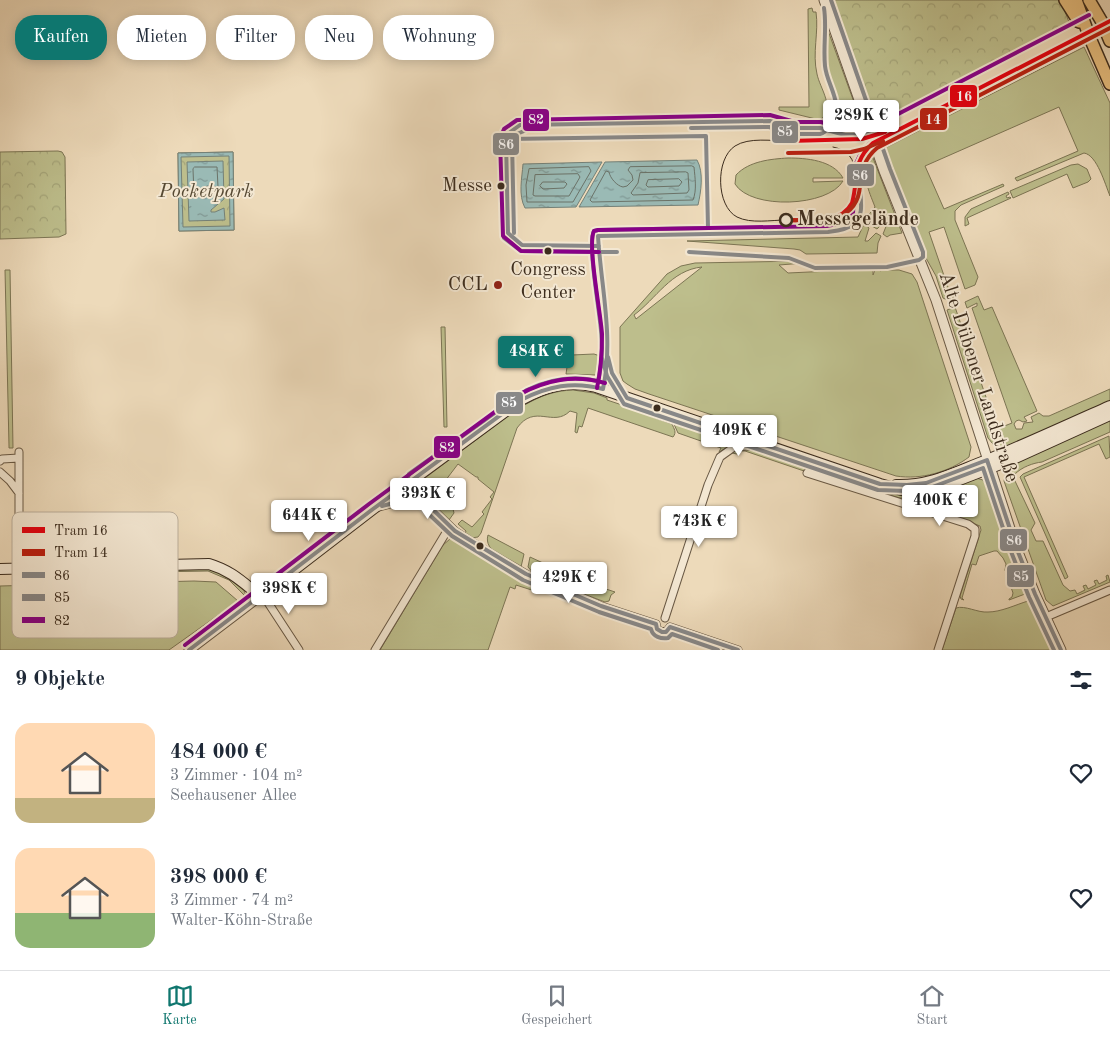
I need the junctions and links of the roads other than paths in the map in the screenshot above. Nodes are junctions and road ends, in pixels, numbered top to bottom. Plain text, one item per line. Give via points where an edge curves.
1 (824, 0) edge
2 (1089, 0) edge
3 (1096, 0) edge
4 (1070, 1) edge
5 (1102, 22) junction
6 (1110, 41) edge
7 (1110, 84) edge
8 (1110, 406) edge
9 (1110, 415) edge
10 (764, 445) junction
11 (0, 461) edge
12 (988, 464) junction
13 (0, 472) edge
14 (807, 473) dead end
15 (413, 478) junction
16 (19, 493) junction
17 (422, 499) junction
18 (373, 509) junction
19 (19, 512) edge
20 (450, 526) junction
21 (178, 565) edge
22 (1110, 590) edge
23 (260, 596) junction
24 (1046, 617) junction
25 (665, 618) junction
26 (656, 624) junction
27 (670, 627) junction
28 (189, 650) edge
29 (299, 650) edge
30 (375, 650) edge
31 (738, 650) edge
32 (938, 650) edge
33 (1061, 650) edge

1 - 12 street, Alte Dübener Landstraße via 884,171 936,300
2 - 5 highway
3 - 5 highway
4 - 7 highway
5 - 6 highway
8 - 12 main road
9 - 12 main road
10 - 12 main road via 909,492 946,486
10 - 15 main road via 596,387 562,384 521,400
10 - 25 street via 730,448 720,457
11 - 16 street via 19,455
12 - 24 street, Alte Dübener Landstraße via 1016,547
13 - 16 street
14 - 32 street via 975,528
15 - 17 street
15 - 18 main road
16 - 19 street
17 - 18 street
17 - 20 street
18 - 23 main road
20 - 26 street via 526,574 601,606
20 - 30 street
21 - 23 main road via 220,567
22 - 24 street
23 - 28 street
23 - 29 street via 267,601
24 - 33 street, Alte Dübener Landstraße
25 - 26 street via 659,618
25 - 27 street
26 - 27 street via 662,632
27 - 31 street

